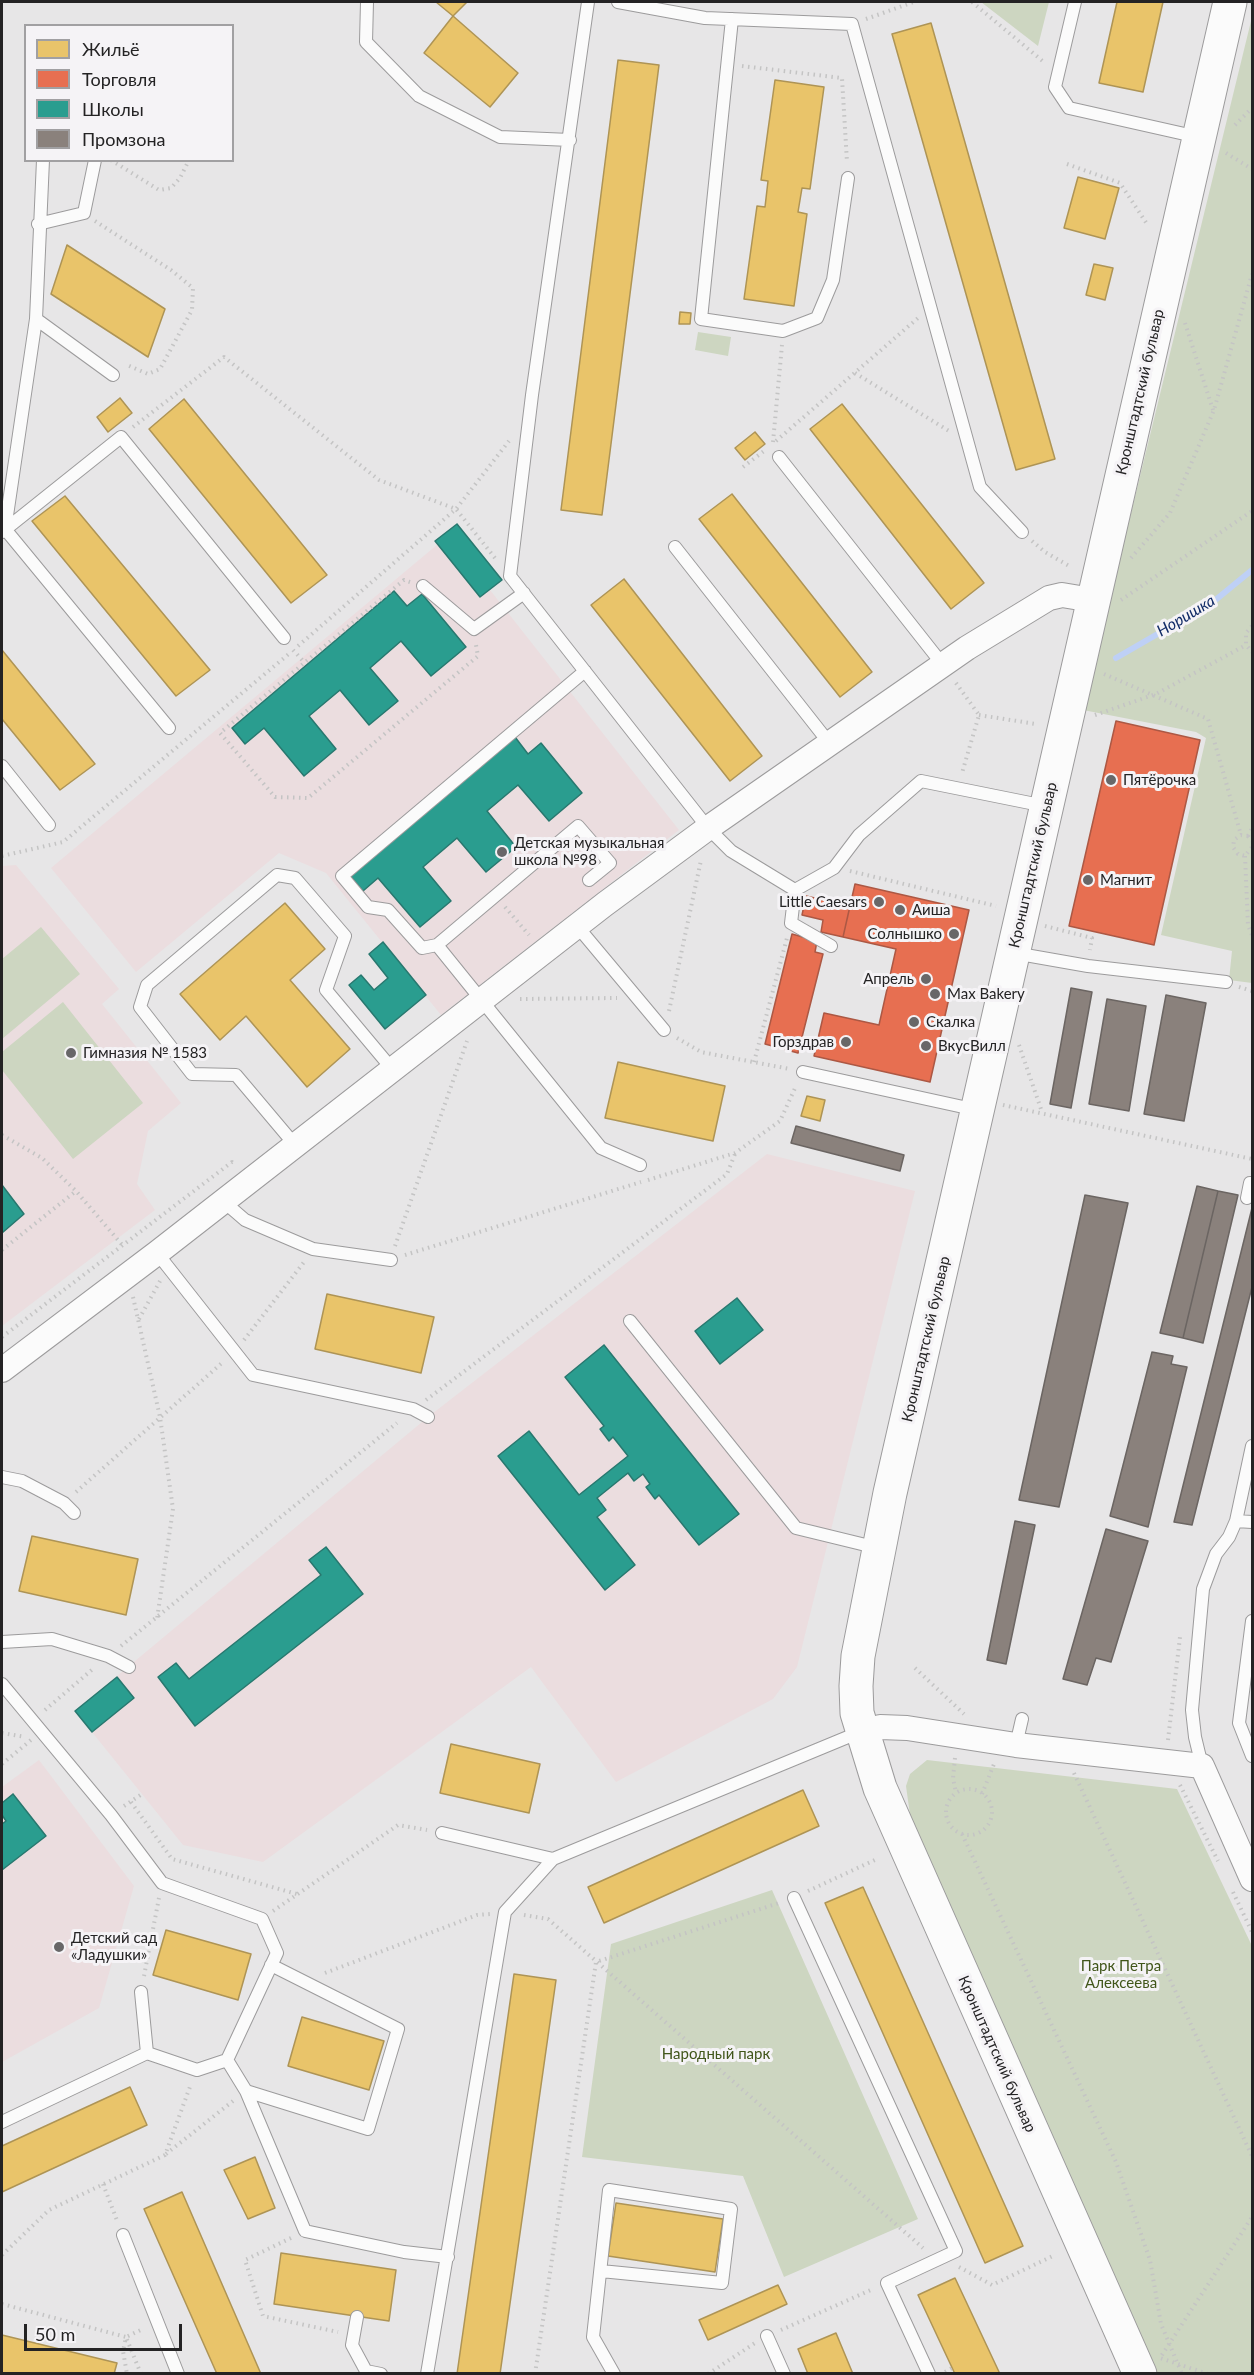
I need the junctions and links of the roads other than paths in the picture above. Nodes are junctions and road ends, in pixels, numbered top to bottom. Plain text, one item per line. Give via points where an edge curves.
1 (367, 2) edge
2 (588, 2) edge
3 (618, 2) edge
4 (1075, 2) edge
5 (1230, 2) edge
6 (732, 19) junction
7 (570, 140) junction
8 (1213, 145) junction
9 (43, 162) edge
10 (95, 162) edge
11 (848, 178) road end
12 (38, 224) junction
13 (36, 319) junction
14 (113, 375) dead end
15 (779, 457) road end
16 (3, 531) edge
17 (1022, 532) road end
18 (675, 548) dead end
19 (423, 586) road end
20 (524, 593) junction
21 (1105, 602) junction
22 (284, 638) dead end
23 (943, 665) junction
24 (585, 671) junction
25 (169, 728) dead end
26 (830, 744) junction
27 (2, 766) edge
28 (1046, 807) junction
29 (49, 825) dead end
30 (708, 828) junction
31 (589, 880) dead end
32 (795, 890) junction
33 (577, 926) junction
34 (437, 945) junction
35 (831, 945) dead end
36 (1013, 953) junction
37 (1226, 982) dead end
38 (481, 1000) junction
39 (664, 1030) road end
40 (393, 1070) junction
41 (802, 1072) road end
42 (989, 1107) junction
43 (295, 1145) junction
44 (639, 1165) dead end
45 (1252, 1183) edge
46 (1247, 1198) dead end
47 (223, 1201) junction
48 (163, 1260) junction
49 (391, 1260) road end
50 (630, 1321) dead end
51 (2, 1370) edge
52 (428, 1417) dead end
53 (1252, 1446) edge
54 (2, 1477) edge
55 (74, 1513) dead end
56 (1236, 1521) junction
57 (1252, 1522) edge
58 (879, 1548) junction
59 (1252, 1621) edge
60 (2, 1642) edge
61 (129, 1667) dead end
62 (2, 1684) edge
63 (1022, 1719) dead end
64 (861, 1732) junction
65 (1011, 1755) junction
66 (1252, 1756) edge
67 (1202, 1766) junction
68 (442, 1833) road end
69 (554, 1859) junction
70 (1242, 1884) edge
71 (794, 1898) road end
72 (271, 1965) junction
73 (141, 1992) road end
74 (147, 2053) junction
75 (227, 2060) junction
76 (246, 2091) junction
77 (2, 2122) edge
78 (123, 2235) road end
79 (448, 2257) junction
80 (601, 2271) junction
81 (357, 2317) dead end
82 (767, 2336) road end
83 (178, 2373) edge
84 (381, 2373) edge
85 (427, 2373) edge
86 (615, 2373) edge
87 (784, 2373) edge
88 (929, 2373) edge
89 (1140, 2373) edge

1 - 7 lane via 366,42 419,96 500,137
2 - 7 lane
3 - 6 lane
4 - 8 lane via 1055,87 1069,108
5 - 8 main road, Кронштадтский бульвар
6 - 11 lane via 701,319 783,331 817,318 833,280
6 - 17 lane via 852,24 980,487
7 - 20 lane via 510,576
8 - 21 main road, Кронштадтский бульвар
9 - 12 lane
10 - 12 lane via 84,213
12 - 13 lane
13 - 14 lane
13 - 16 lane
15 - 23 lane
16 - 22 lane via 121,437
16 - 25 lane
18 - 26 lane
19 - 20 lane via 474,629
20 - 24 lane
21 - 23 street via 1062,595 1049,598
21 - 28 main road, Кронштадтский бульвар
23 - 26 street
24 - 30 lane
24 - 34 lane via 342,876 368,907 388,910 422,948
26 - 30 street
27 - 29 lane
28 - 32 lane via 921,781 859,835 834,868
28 - 36 main road, Кронштадтский бульвар
30 - 32 lane via 731,851
30 - 33 street
31 - 34 lane via 610,863 578,826
32 - 35 lane via 791,923
33 - 38 street
33 - 39 lane
34 - 38 lane
36 - 37 lane
36 - 42 main road, Кронштадтский бульвар
38 - 40 street
38 - 44 lane via 601,1148
40 - 43 street
40 - 43 lane via 326,990 345,936 296,878 277,875 147,985 140,1007 192,1074 236,1075
41 - 42 lane
42 - 58 main road, Кронштадтский бульвар
43 - 47 street
45 - 46 lane
47 - 48 street
47 - 49 lane via 244,1220 314,1249
48 - 51 street via 125,1277
48 - 52 lane via 253,1375 413,1409
50 - 58 lane via 796,1528
53 - 56 lane
54 - 55 lane via 22,1481 64,1503
56 - 57 lane
56 - 67 lane via 1216,1554 1203,1589 1191,1710
58 - 64 main road, Кронштадтский бульвар via 858,1656 857,1713
59 - 66 lane via 1239,1723
60 - 61 lane via 52,1639 108,1656
62 - 72 lane via 162,1883 262,1919 277,1953
63 - 65 lane
64 - 65 street via 880,1727 961,1738
64 - 69 lane
64 - 89 main road, Кронштадтский бульвар via 906,1849
65 - 67 street
67 - 70 street
68 - 69 lane
69 - 79 lane via 505,1912
71 - 88 lane via 956,2251 887,2283
72 - 75 lane
72 - 76 lane via 398,2029 368,2128
73 - 74 lane
74 - 75 lane via 197,2070
74 - 77 lane
75 - 76 lane
76 - 79 lane via 305,2232
78 - 83 lane
79 - 85 lane
80 - 80 lane via 609,2190 731,2209 722,2283
80 - 86 lane via 593,2337
81 - 84 lane via 352,2345 366,2371
82 - 87 lane

